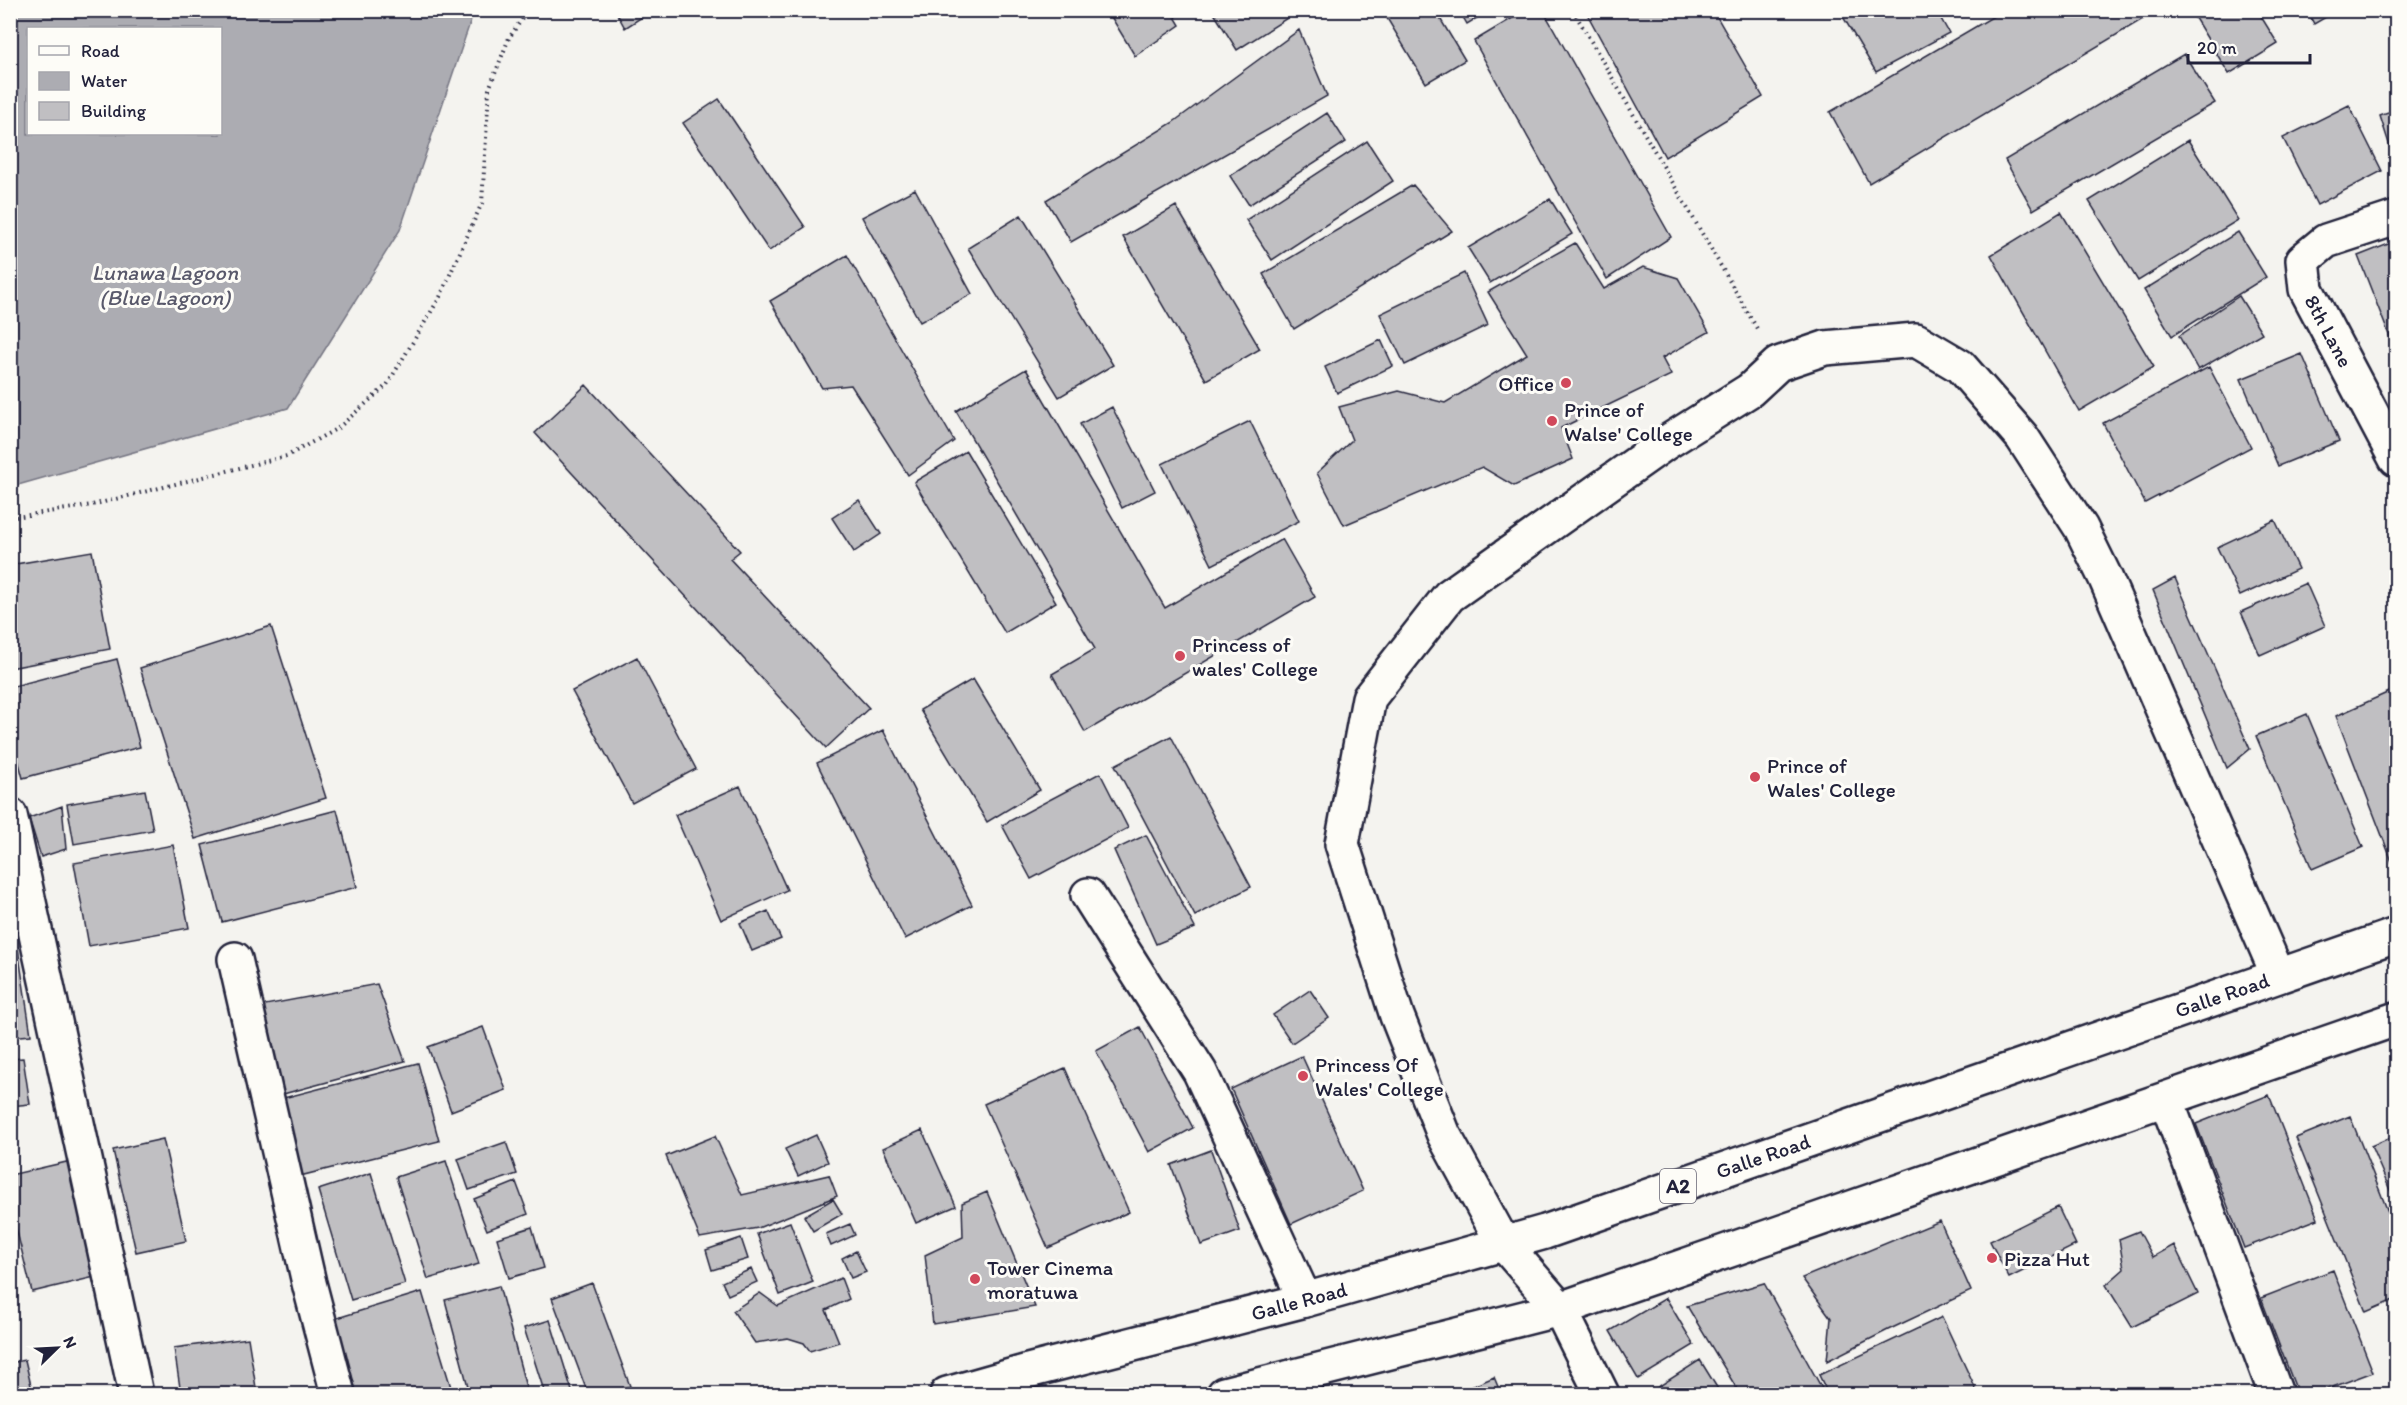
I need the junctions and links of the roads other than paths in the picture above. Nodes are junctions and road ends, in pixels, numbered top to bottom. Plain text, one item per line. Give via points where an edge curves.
1 (2397, 218) edge
2 (2397, 459) edge
3 (10, 815) edge
4 (1088, 895) dead end
5 (2397, 935) edge
6 (235, 959) dead end
7 (2278, 975) junction
8 (2397, 1019) edge
9 (2166, 1099) junction
10 (1503, 1243) junction
11 (1305, 1300) junction
12 (1560, 1309) junction
13 (136, 1395) edge
14 (338, 1395) edge
15 (947, 1395) edge
16 (1224, 1395) edge
17 (1602, 1395) edge
18 (2276, 1395) edge

1 - 2 main road, 8th Lane via 2326,241 2303,260 2306,289
3 - 13 main road
4 - 11 main road via 1200,1072
5 - 7 main road, Galle Road / A2
6 - 14 main road
7 - 10 main road, Galle Road / A2 via 1556,1228
7 - 10 main road via 2105,577 2081,528 2022,437 1960,366 1916,340 1825,348 1778,364 1750,390 1664,444 1449,596 1369,698 1342,844 1397,1016 1444,1135
8 - 9 main road
9 - 12 main road
9 - 18 main road
10 - 11 main road, Galle Road / A2
10 - 12 main road
11 - 15 main road, Galle Road / A2
12 - 16 main road
12 - 17 main road

